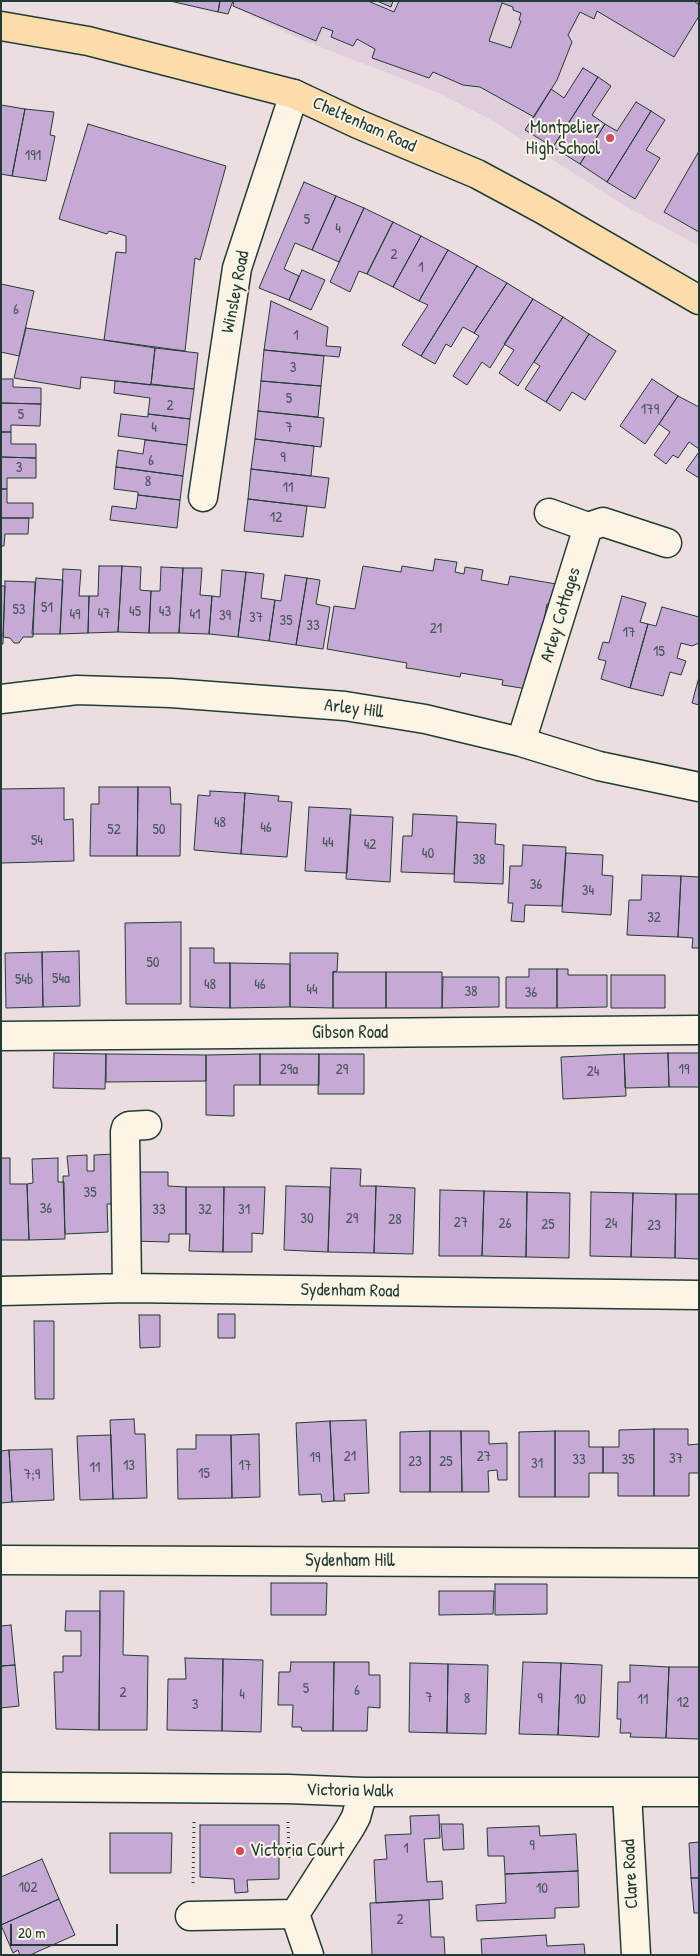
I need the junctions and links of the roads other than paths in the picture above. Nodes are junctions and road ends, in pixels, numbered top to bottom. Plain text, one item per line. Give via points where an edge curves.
1 (1, 26) edge
2 (294, 94) junction
3 (699, 300) edge
4 (202, 497) dead end
5 (549, 513) dead end
6 (588, 527) junction
7 (667, 543) dead end
8 (1, 699) edge
9 (521, 742) junction
10 (699, 787) edge
11 (699, 1030) edge
12 (1, 1036) edge
13 (147, 1125) dead end
14 (127, 1288) junction
15 (1, 1291) edge
16 (699, 1295) edge
17 (1, 1560) edge
18 (699, 1563) edge
19 (1, 1788) edge
20 (363, 1792) junction
21 (699, 1792) edge
22 (627, 1793) junction
23 (284, 1914) junction
24 (190, 1916) dead end
25 (309, 1955) edge
26 (636, 1955) edge

1 - 2 main road, Cheltenham Road via 88,41
2 - 3 main road, Cheltenham Road via 477,174
2 - 4 street, Winsley Road via 237,268
5 - 6 street
6 - 7 street via 603,522
6 - 9 street, Arley Cottages
8 - 9 street, Arley Hill via 76,690 170,693 345,706 425,719
9 - 10 street, Arley Hill via 599,766
11 - 12 street, Gibson Road
13 - 14 street via 129,1126 125,1132
14 - 15 street, Sydenham Road
14 - 16 street, Sydenham Road
17 - 18 street, Sydenham Hill
19 - 20 street, Victoria Walk
20 - 22 street, Victoria Walk
20 - 23 street via 350,1828
21 - 22 street, Victoria Walk
22 - 26 street, Clare Road
23 - 24 street
23 - 25 street

